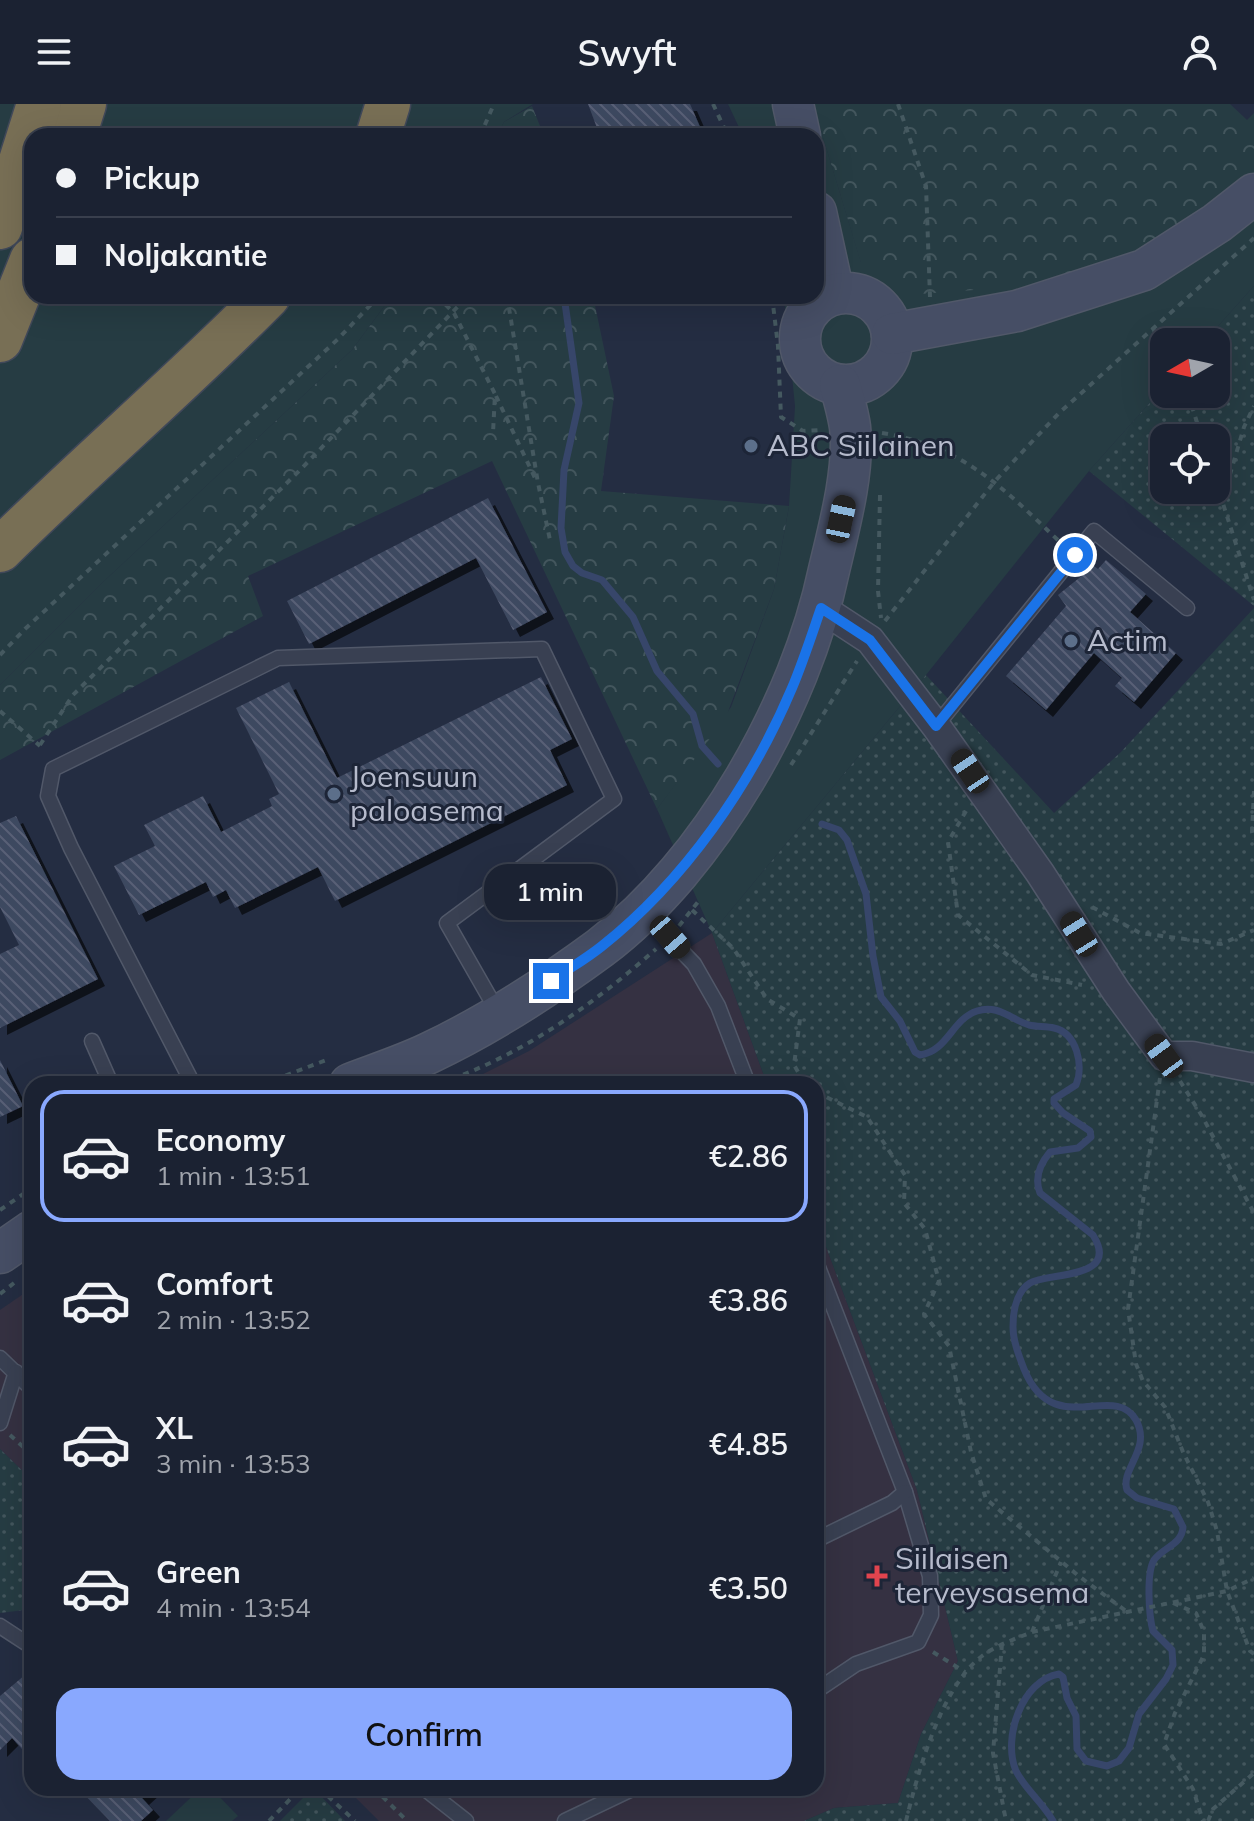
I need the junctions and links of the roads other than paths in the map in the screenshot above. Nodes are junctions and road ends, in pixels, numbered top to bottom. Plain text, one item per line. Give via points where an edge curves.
1 (12, 104) edge
2 (39, 104) edge
3 (84, 104) edge
4 (388, 104) edge
5 (793, 104) edge
6 (30, 128) edge
7 (76, 128) edge
8 (380, 128) edge
9 (798, 128) edge
10 (24, 144) edge
11 (0, 148) edge
12 (1254, 194) edge
13 (3, 201) edge
14 (824, 248) edge
15 (24, 280) edge
16 (834, 294) junction
17 (824, 299) edge
18 (260, 304) edge
19 (816, 304) edge
20 (892, 334) junction
21 (0, 340) edge
22 (840, 385) junction
23 (0, 550) edge
24 (821, 608) junction
25 (1187, 608) dead end
26 (936, 726) junction
27 (641, 910) junction
28 (499, 1014) junction
29 (92, 1041) dead end
30 (1254, 1068) edge
31 (107, 1076) edge
32 (189, 1076) edge
33 (371, 1076) edge
34 (745, 1076) edge
35 (24, 1236) edge
36 (0, 1253) edge
37 (824, 1283) edge
38 (0, 1358) edge
39 (16, 1372) junction
40 (24, 1380) edge
41 (0, 1424) edge
42 (905, 1492) junction
43 (824, 1536) edge
44 (0, 1626) edge
45 (24, 1642) edge
46 (824, 1686) edge
47 (434, 1796) edge
48 (617, 1796) edge
49 (466, 1821) edge
50 (565, 1821) edge

1 - 11 highway
2 - 6 highway
3 - 7 highway
4 - 8 highway
5 - 9 main road
10 - 13 highway
12 - 20 main road via 1144,270 1017,311
14 - 16 main road
15 - 21 highway
16 - 17 main road
16 - 20 main road via 865,296 888,318
18 - 23 highway
19 - 22 main road via 801,327 804,359 813,372
20 - 22 main road via 883,367 857,384
22 - 24 main road via 850,428 846,493
24 - 26 street via 876,633
24 - 27 main road via 791,689 736,791 698,848
25 - 26 lane via 1094,531
26 - 30 street via 1164,1056
27 - 28 main road via 601,947
27 - 34 lane via 694,964 718,1006
28 - 32 lane via 447,923 614,799 542,649 278,658 53,769 48,796 71,848
28 - 33 main road via 426,1055
29 - 31 lane
35 - 36 main road
37 - 42 lane
38 - 39 lane
39 - 40 lane
39 - 41 lane
42 - 43 lane
42 - 46 lane via 930,1576 931,1615 918,1642 856,1664
44 - 45 lane
47 - 49 lane
48 - 50 lane

